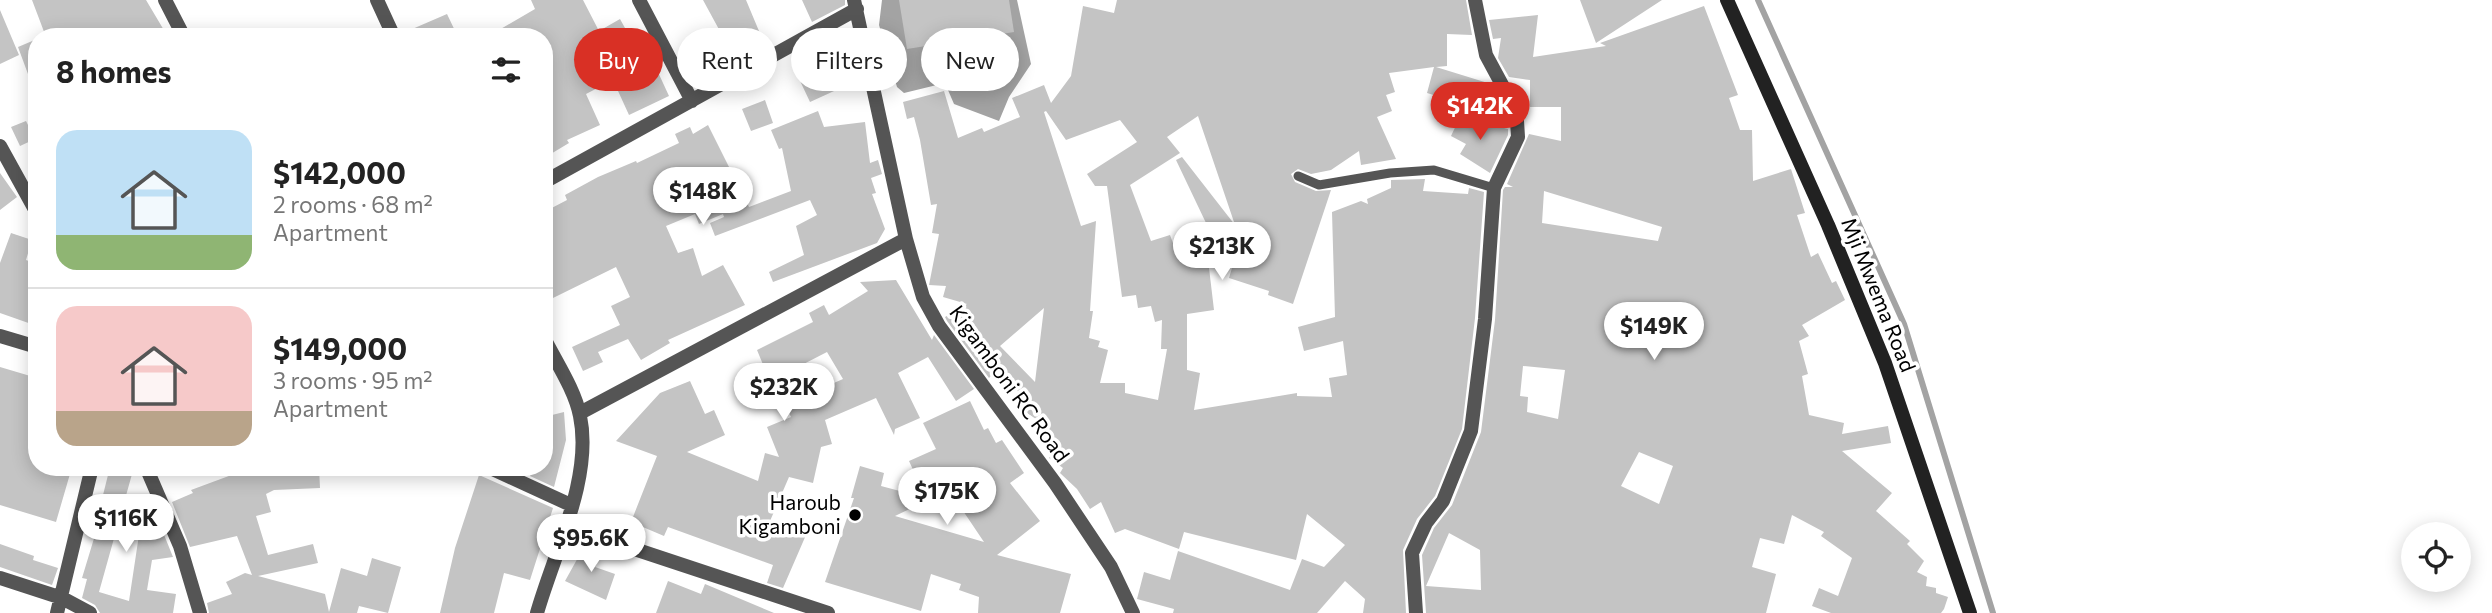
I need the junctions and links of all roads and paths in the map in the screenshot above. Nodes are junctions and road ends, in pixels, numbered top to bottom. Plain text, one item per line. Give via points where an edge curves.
1 (165, 0) edge
2 (377, 0) edge
3 (639, 0) edge
4 (1475, 0) edge
5 (1727, 0) edge
6 (855, 4) edge
7 (179, 28) edge
8 (387, 28) edge
9 (692, 101) junction
10 (0, 146) edge
11 (1297, 176) dead end
12 (553, 177) edge
13 (1494, 188) junction
14 (28, 197) edge
15 (905, 239) junction
16 (0, 335) edge
17 (28, 344) edge
18 (553, 357) edge
19 (580, 413) junction
20 (90, 476) edge
21 (150, 476) edge
22 (508, 476) edge
23 (571, 505) junction
24 (565, 526) junction
25 (0, 578) edge
26 (62, 598) junction
27 (57, 613) edge
28 (90, 613) edge
29 (200, 613) edge
30 (537, 613) edge
31 (828, 613) edge
32 (1133, 613) edge
33 (1416, 613) edge
34 (1970, 613) edge

1 - 7 street
2 - 8 street
3 - 9 street
4 - 13 street via 1486,55 1517,121 1518,137
5 - 34 main road, Mji Mwema Road via 1885,363
6 - 9 street
6 - 15 street, Kigamboni RC Road
9 - 12 street
10 - 14 street
11 - 13 lane via 1319,185 1434,170
13 - 33 street via 1471,431 1443,501 1412,553
15 - 19 street
15 - 32 street, Kigamboni RC Road via 923,297 939,326 1055,483 1111,567
16 - 17 street
18 - 19 street
19 - 23 street via 582,462
20 - 26 street
21 - 29 street via 180,546
22 - 23 street
23 - 24 street
24 - 30 street
24 - 31 street
25 - 26 street
26 - 27 street
26 - 28 street

